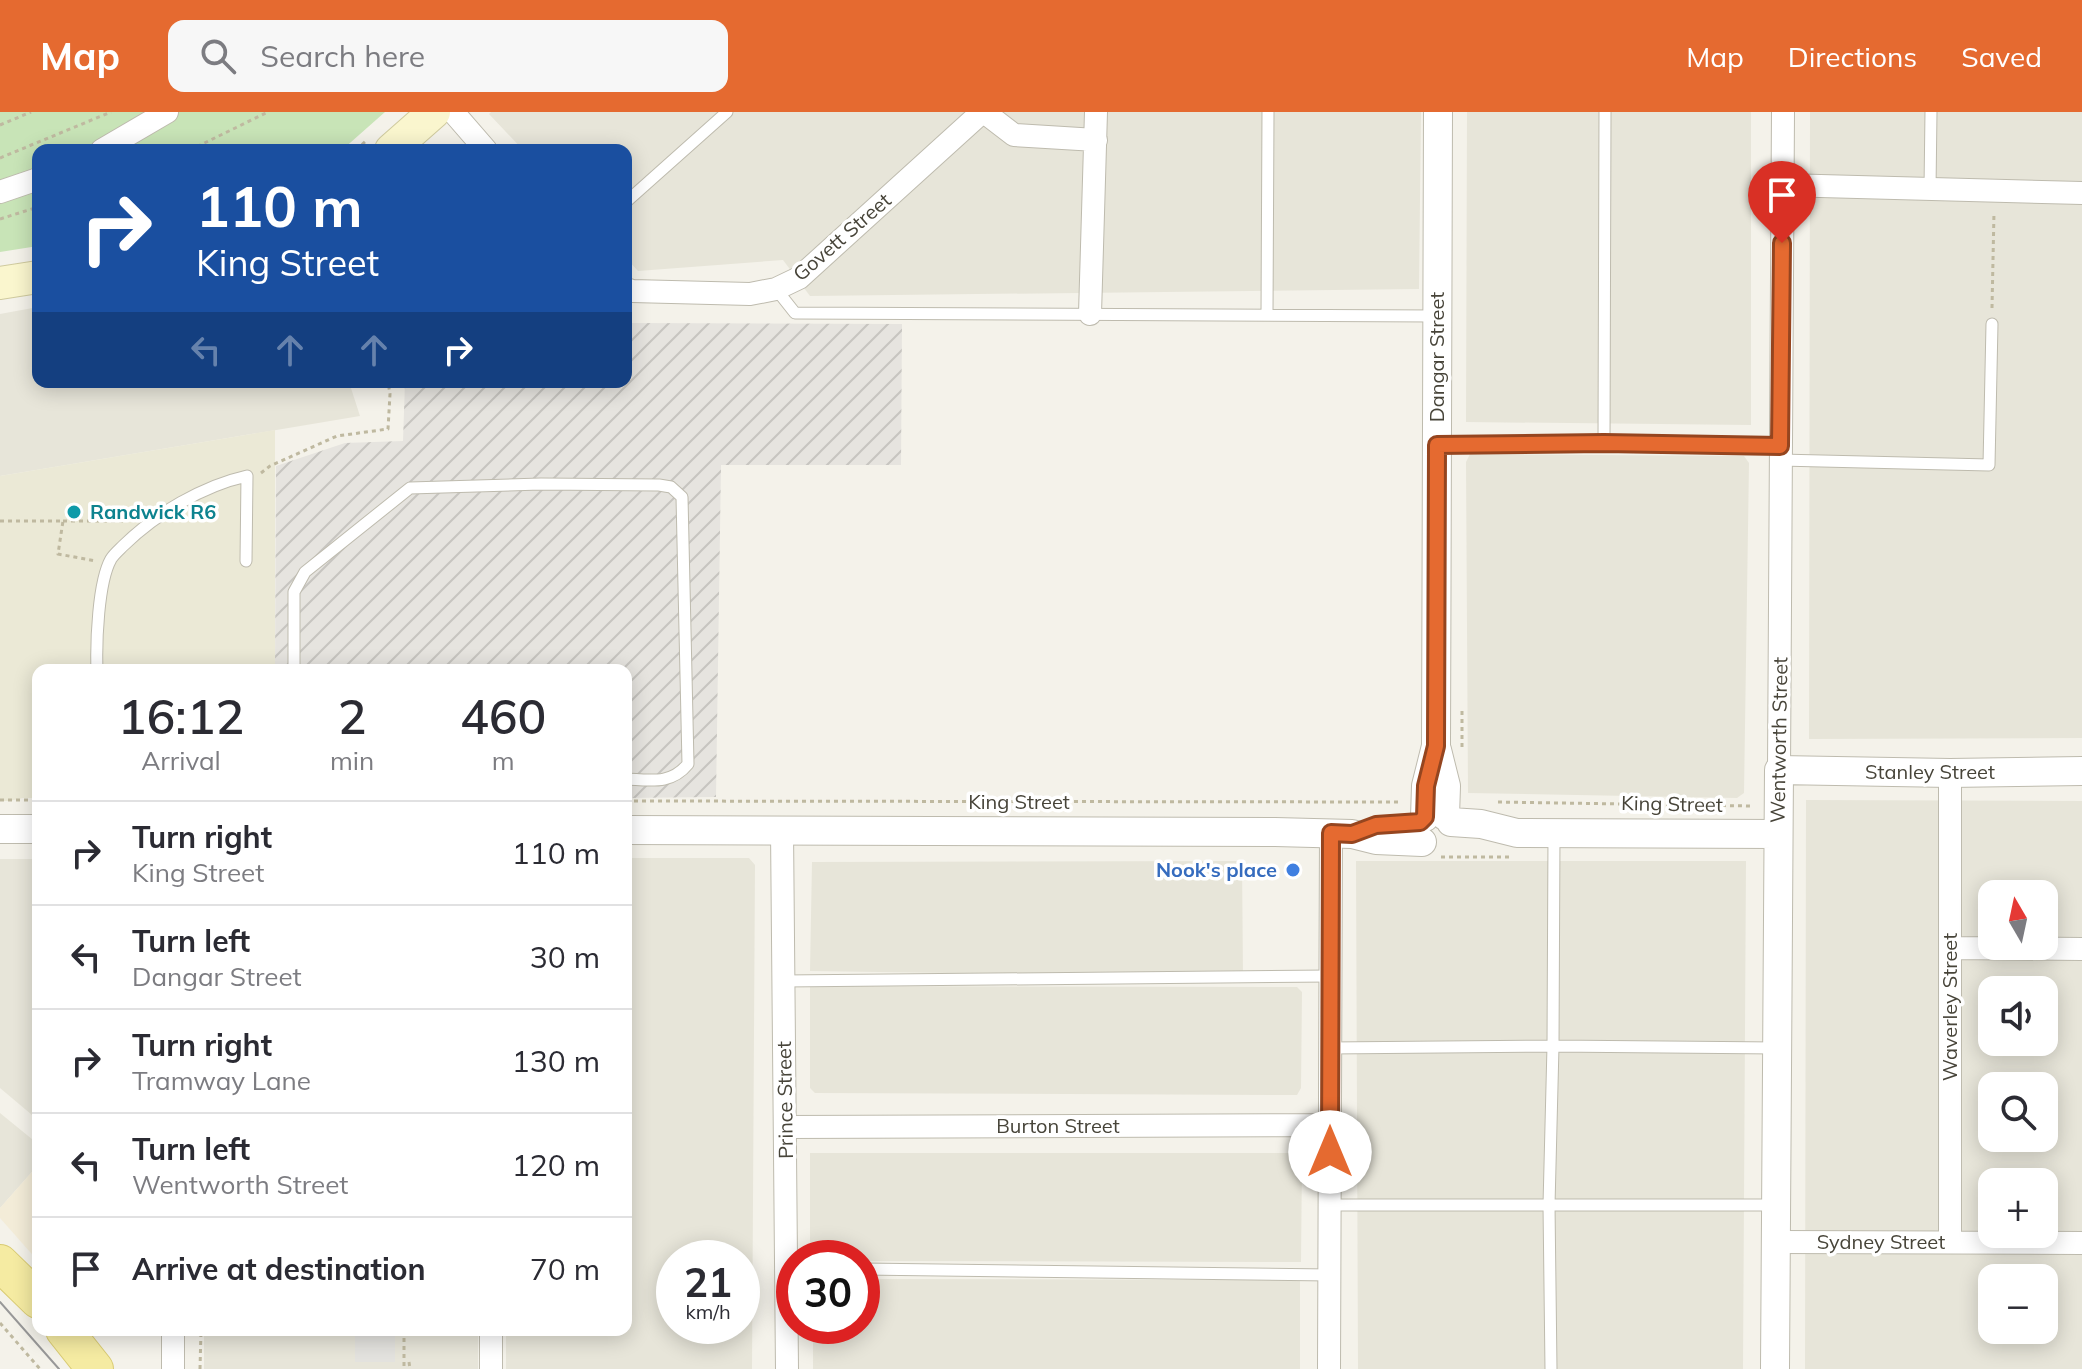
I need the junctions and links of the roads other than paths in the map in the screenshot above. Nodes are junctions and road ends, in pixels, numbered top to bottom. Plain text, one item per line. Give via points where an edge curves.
1 (167, 112) edge
2 (434, 112) edge
3 (453, 112) edge
4 (727, 112) edge
5 (983, 112) edge
6 (1096, 112) edge
7 (1268, 112) edge
8 (1438, 112) edge
9 (1605, 112) edge
10 (1783, 112) edge
11 (1931, 112) edge
12 (1096, 140) junction
13 (112, 144) edge
14 (398, 144) edge
15 (481, 144) edge
16 (32, 181) edge
17 (1783, 185) junction
18 (1930, 189) junction
19 (0, 192) edge
20 (2082, 193) edge
21 (632, 197) edge
22 (32, 278) edge
23 (0, 283) edge
24 (776, 289) junction
25 (632, 291) edge
26 (1090, 314) junction
27 (1267, 315) junction
28 (1437, 316) junction
29 (1992, 324) road end
30 (1604, 443) junction
31 (1437, 445) junction
32 (1780, 453) junction
33 (246, 561) dead end
34 (97, 664) edge
35 (294, 664) edge
36 (1779, 770) junction
37 (2082, 771) edge
38 (1950, 773) junction
39 (632, 779) edge
40 (1432, 823) junction
41 (0, 829) edge
42 (32, 829) edge
43 (632, 830) edge
44 (782, 830) junction
45 (1342, 833) junction
46 (1554, 833) junction
47 (1778, 834) junction
48 (1950, 948) junction
49 (2082, 949) edge
50 (1330, 976) junction
51 (784, 981) junction
52 (1553, 1046) junction
53 (1330, 1048) junction
54 (1777, 1048) junction
55 (1330, 1125) junction
56 (786, 1127) junction
57 (1330, 1205) junction
58 (1549, 1205) junction
59 (1777, 1205) junction
60 (790, 1240) edge
61 (1777, 1242) junction
62 (1950, 1242) junction
63 (2082, 1243) edge
64 (0, 1263) edge
65 (880, 1269) edge
66 (1330, 1275) junction
67 (32, 1294) edge
68 (69, 1336) edge
69 (173, 1336) edge
70 (491, 1336) edge
71 (788, 1344) edge
72 (95, 1369) edge
73 (173, 1369) edge
74 (491, 1369) edge
75 (787, 1369) edge
76 (1329, 1369) edge
77 (1551, 1369) edge
78 (1775, 1369) edge

1 - 13 street
2 - 14 main road
3 - 15 street
4 - 21 lane
5 - 12 street via 1014,135
5 - 24 street, Govett Street via 799,278
6 - 12 street
7 - 27 lane
8 - 28 street, Dangar Street
9 - 30 lane
10 - 17 street, Wentworth Street
11 - 18 lane
12 - 26 street
16 - 19 street
17 - 18 street
17 - 32 street, Wentworth Street
18 - 20 street
22 - 23 main road
24 - 25 street, Govett Street via 750,294
24 - 26 lane via 795,313
26 - 27 lane
27 - 28 lane
28 - 31 street, Dangar Street
29 - 32 lane via 1989,465
30 - 31 lane
30 - 32 lane
31 - 40 street, Dangar Street via 1436,746 1426,786
32 - 36 street, Wentworth Street
33 - 34 lane via 247,476 190,498 138,531 111,557 104,577
35 - 39 lane via 294,592 305,572 410,488 671,487 682,497 688,764 666,780
36 - 38 street, Stanley Street
36 - 47 street, Wentworth Street
37 - 38 street, Stanley Street
38 - 48 street, Waverley Street
40 - 45 street, King Street via 1376,825
40 - 46 street, King Street
41 - 42 street
43 - 44 street, King Street
44 - 45 street, King Street
44 - 51 street, Prince Street
45 - 50 street
46 - 47 street, King Street
46 - 52 lane
47 - 54 street, Wentworth Street
48 - 49 street
48 - 62 street, Waverley Street
50 - 51 lane
50 - 53 street
51 - 56 street, Prince Street
52 - 53 lane
52 - 54 lane
52 - 58 lane
53 - 55 street
54 - 59 street, Wentworth Street
55 - 56 street, Burton Street
55 - 57 street
56 - 60 street, Prince Street
57 - 58 lane
57 - 66 street
58 - 59 lane
58 - 77 lane
59 - 61 street, Wentworth Street
61 - 62 street, Sydney Street
61 - 78 street, Wentworth Street
62 - 63 street, Sydney Street
64 - 67 main road
65 - 66 lane
66 - 76 street
68 - 72 main road
69 - 73 street
70 - 74 street
71 - 75 street, Prince Street

